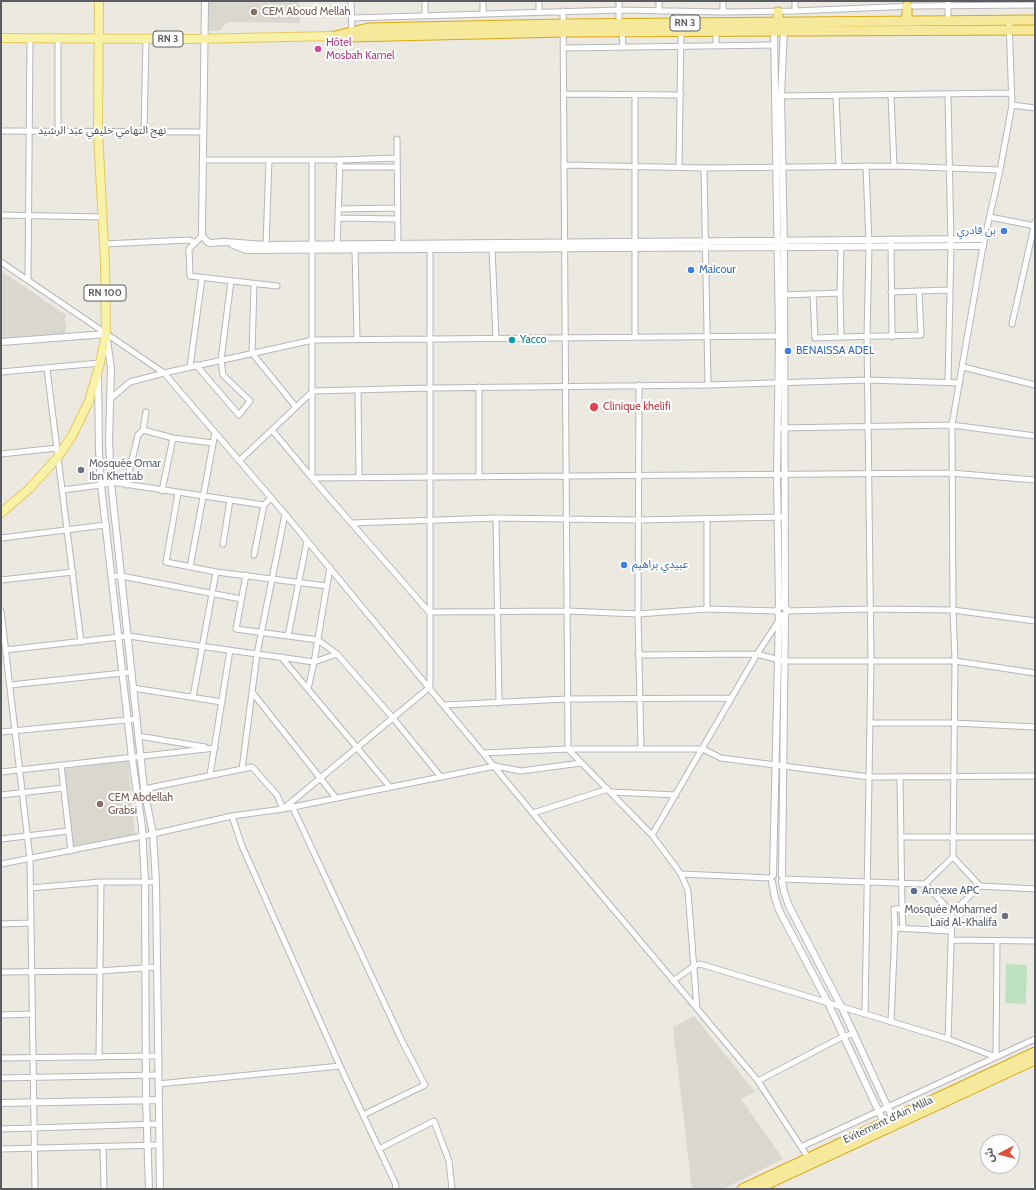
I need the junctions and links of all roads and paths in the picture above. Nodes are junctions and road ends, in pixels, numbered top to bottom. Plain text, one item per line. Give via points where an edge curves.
1 (99, 1) edge
2 (205, 1) edge
3 (351, 1) edge
4 (425, 1) edge
5 (483, 1) edge
6 (539, 1) edge
7 (619, 1) edge
8 (659, 1) edge
9 (723, 1) edge
10 (795, 1) edge
11 (948, 3) edge
12 (911, 4) edge
13 (1035, 5) edge
14 (620, 10) junction
15 (539, 11) junction
16 (659, 11) junction
17 (563, 12) junction
18 (723, 12) junction
19 (778, 12) junction
20 (794, 12) junction
21 (483, 13) junction
22 (425, 14) junction
23 (352, 18) junction
24 (1035, 20) edge
25 (907, 22) junction
26 (948, 22) junction
27 (1009, 25) junction
28 (779, 26) junction
29 (564, 28) junction
30 (621, 28) junction
31 (1035, 30) edge
32 (681, 31) junction
33 (716, 31) junction
34 (352, 34) junction
35 (335, 36) joint
36 (1, 38) edge
37 (30, 38) junction
38 (58, 38) junction
39 (205, 38) junction
40 (98, 39) junction
41 (146, 39) junction
42 (716, 45) junction
43 (774, 45) junction
44 (682, 46) junction
45 (623, 47) junction
46 (564, 48) junction
47 (1011, 93) junction
48 (564, 94) junction
49 (635, 95) junction
50 (681, 95) junction
51 (891, 95) junction
52 (948, 95) junction
53 (778, 96) junction
54 (836, 96) junction
55 (1012, 105) junction
56 (1035, 108) edge
57 (1, 131) edge
58 (29, 131) junction
59 (58, 131) junction
60 (98, 132) junction
61 (144, 132) junction
62 (203, 132) junction
63 (398, 139) dead end
64 (397, 158) junction
65 (203, 160) junction
66 (269, 160) junction
67 (312, 160) junction
68 (340, 160) junction
69 (565, 165) junction
70 (634, 166) junction
71 (839, 166) junction
72 (866, 166) junction
73 (894, 166) junction
74 (339, 167) junction
75 (397, 167) junction
76 (679, 167) junction
77 (780, 167) junction
78 (951, 167) junction
79 (704, 168) junction
80 (1000, 170) junction
81 (397, 208) junction
82 (338, 209) junction
83 (1, 215) edge
84 (29, 216) junction
85 (102, 217) junction
86 (338, 218) junction
87 (990, 218) junction
88 (397, 219) junction
89 (1035, 225) edge
90 (202, 236) junction
91 (984, 239) junction
92 (704, 241) junction
93 (224, 242) junction
94 (868, 242) junction
95 (891, 242) junction
96 (951, 242) junction
97 (195, 243) junction
98 (104, 244) junction
99 (398, 244) junction
100 (781, 244) junction
101 (266, 245) junction
102 (565, 245) junction
103 (635, 245) junction
104 (841, 246) junction
105 (983, 246) junction
106 (312, 247) junction
107 (337, 247) junction
108 (705, 248) junction
109 (355, 249) junction
110 (430, 249) junction
111 (492, 249) junction
112 (1, 262) edge
113 (202, 278) junction
114 (28, 280) junction
115 (231, 281) junction
116 (254, 284) junction
117 (277, 286) dead end
118 (950, 290) junction
119 (919, 291) junction
120 (891, 292) junction
121 (840, 293) junction
122 (813, 294) junction
123 (781, 295) junction
124 (1012, 324) dead end
125 (106, 334) junction
126 (782, 336) junction
127 (635, 337) junction
128 (706, 337) junction
129 (841, 337) junction
130 (867, 337) junction
131 (892, 337) junction
132 (496, 338) junction
133 (566, 338) junction
134 (357, 339) junction
135 (429, 339) junction
136 (314, 340) junction
137 (1, 342) edge
138 (252, 353) junction
139 (221, 360) junction
140 (196, 365) junction
141 (99, 367) junction
142 (190, 367) junction
143 (963, 367) junction
144 (47, 368) junction
145 (1, 372) edge
146 (164, 372) junction
147 (868, 380) junction
148 (785, 382) junction
149 (948, 382) junction
150 (777, 383) junction
151 (960, 383) junction
152 (639, 385) junction
153 (708, 385) junction
154 (1035, 385) edge
155 (566, 386) junction
156 (479, 387) junction
157 (429, 388) junction
158 (358, 390) junction
159 (313, 391) junction
160 (110, 399) junction
161 (296, 407) junction
162 (146, 412) dead end
163 (952, 425) junction
164 (869, 427) junction
165 (778, 428) junction
166 (785, 428) junction
167 (143, 430) junction
168 (272, 430) junction
169 (215, 433) junction
170 (1035, 436) edge
171 (173, 438) junction
172 (213, 443) junction
173 (57, 453) junction
174 (1, 454) edge
175 (239, 461) junction
176 (870, 473) junction
177 (951, 473) junction
178 (777, 475) junction
179 (786, 475) junction
180 (638, 476) junction
181 (359, 477) junction
182 (430, 477) junction
183 (479, 477) junction
184 (567, 477) junction
185 (312, 478) junction
186 (1035, 480) edge
187 (111, 482) junction
188 (101, 485) junction
189 (126, 485) junction
190 (62, 490) junction
191 (162, 491) junction
192 (178, 493) junction
193 (203, 495) junction
194 (271, 498) junction
195 (230, 500) junction
196 (264, 505) junction
197 (1, 513) edge
198 (285, 514) junction
199 (778, 517) junction
200 (785, 517) junction
201 (496, 518) junction
202 (429, 519) junction
203 (566, 519) junction
204 (707, 519) junction
205 (637, 520) junction
206 (353, 523) junction
207 (106, 525) junction
208 (67, 529) junction
209 (1, 538) edge
210 (307, 540) junction
211 (223, 544) dead end
212 (254, 555) dead end
213 (190, 567) junction
214 (330, 567) junction
215 (73, 572) junction
216 (216, 572) junction
217 (246, 575) junction
218 (112, 576) junction
219 (121, 576) junction
220 (272, 578) junction
221 (1, 580) edge
222 (299, 582) junction
223 (326, 586) junction
224 (212, 593) junction
225 (241, 599) junction
226 (707, 609) junction
227 (869, 609) junction
228 (953, 610) junction
229 (1, 611) edge
230 (498, 611) junction
231 (567, 611) junction
232 (429, 612) junction
233 (781, 613) junction
234 (638, 614) junction
235 (1035, 621) edge
236 (262, 632) junction
237 (118, 636) junction
238 (128, 636) junction
239 (288, 636) junction
240 (3, 640) edge
241 (318, 640) junction
242 (81, 642) junction
243 (202, 646) junction
244 (5, 650) junction
245 (230, 650) junction
246 (257, 654) junction
247 (337, 654) junction
248 (756, 654) junction
249 (638, 655) junction
250 (282, 657) junction
251 (780, 660) junction
252 (955, 660) junction
253 (871, 661) junction
254 (314, 662) junction
255 (132, 672) junction
256 (1035, 672) edge
257 (123, 673) junction
258 (10, 685) junction
259 (430, 687) junction
260 (133, 688) junction
261 (308, 689) junction
262 (252, 692) junction
263 (193, 697) junction
264 (731, 698) junction
265 (567, 699) junction
266 (639, 700) junction
267 (222, 702) junction
268 (499, 703) junction
269 (445, 705) junction
270 (393, 718) junction
271 (128, 719) junction
272 (137, 719) junction
273 (870, 723) junction
274 (954, 724) junction
275 (1035, 727) edge
276 (15, 730) junction
277 (1, 732) edge
278 (138, 736) junction
279 (358, 747) junction
280 (213, 748) junction
281 (568, 749) junction
282 (641, 749) junction
283 (703, 749) junction
284 (484, 753) junction
285 (141, 757) junction
286 (132, 758) junction
287 (581, 763) junction
288 (775, 763) junction
289 (784, 764) junction
290 (61, 765) junction
291 (495, 766) junction
292 (242, 769) junction
293 (19, 770) junction
294 (1, 772) edge
295 (210, 775) junction
296 (954, 776) junction
297 (1035, 776) edge
298 (321, 777) junction
299 (441, 777) junction
300 (869, 777) junction
301 (900, 777) junction
302 (390, 787) junction
303 (64, 788) junction
304 (144, 789) junction
305 (609, 790) junction
306 (22, 793) junction
307 (1, 795) edge
308 (676, 795) junction
309 (336, 798) junction
310 (291, 805) junction
311 (283, 809) junction
312 (533, 813) junction
313 (232, 816) junction
314 (68, 831) junction
315 (153, 834) junction
316 (652, 835) junction
317 (27, 836) junction
318 (143, 836) junction
319 (902, 837) junction
320 (1035, 837) edge
321 (953, 838) junction
322 (1, 839) edge
323 (71, 851) junction
324 (953, 858) junction
325 (30, 859) junction
326 (1, 864) edge
327 (681, 874) junction
328 (772, 878) junction
329 (782, 878) junction
330 (101, 882) junction
331 (145, 882) junction
332 (156, 882) junction
333 (868, 882) junction
334 (902, 883) junction
335 (925, 884) junction
336 (980, 886) junction
337 (30, 888) junction
338 (1035, 889) edge
339 (902, 909) junction
340 (952, 913) junction
341 (31, 923) junction
342 (1, 924) edge
343 (894, 928) junction
344 (903, 928) junction
345 (951, 931) junction
346 (951, 940) junction
347 (997, 941) junction
348 (1035, 941) edge
349 (694, 966) junction
350 (157, 967) junction
351 (145, 968) junction
352 (99, 971) junction
353 (1, 972) edge
354 (31, 972) junction
355 (673, 981) junction
356 (828, 1003) junction
357 (842, 1008) junction
358 (697, 1009) junction
359 (32, 1014) junction
360 (865, 1014) junction
361 (1, 1015) edge
362 (891, 1022) junction
363 (853, 1034) junction
364 (844, 1036) junction
365 (1035, 1038) edge
366 (948, 1039) junction
367 (1035, 1052) edge
368 (146, 1056) junction
369 (157, 1056) junction
370 (33, 1057) junction
371 (99, 1057) junction
372 (996, 1057) junction
373 (1, 1058) edge
374 (1035, 1060) edge
375 (340, 1066) junction
376 (146, 1075) junction
377 (158, 1075) junction
378 (33, 1077) junction
379 (1, 1078) edge
380 (758, 1081) junction
381 (158, 1084) junction
382 (146, 1100) junction
383 (158, 1100) junction
384 (33, 1102) junction
385 (1, 1103) edge
386 (888, 1107) junction
387 (879, 1111) junction
388 (363, 1115) junction
389 (890, 1123) junction
390 (147, 1124) junction
391 (158, 1124) junction
392 (34, 1128) junction
393 (1, 1129) edge
394 (147, 1145) junction
395 (159, 1145) junction
396 (103, 1147) junction
397 (801, 1147) junction
398 (34, 1148) junction
399 (1, 1149) edge
400 (379, 1149) junction
401 (810, 1160) junction
402 (35, 1189) edge
403 (104, 1189) edge
404 (149, 1189) edge
405 (160, 1189) edge
406 (395, 1189) edge
407 (452, 1189) edge
408 (742, 1189) edge
409 (757, 1189) edge

1 - 40 main road, RN 100
2 - 39 street
3 - 23 street
4 - 22 street
5 - 21 street
6 - 15 street
7 - 14 street
8 - 16 street
9 - 18 street
10 - 20 street
11 - 12 street
11 - 13 street
11 - 26 street
12 - 20 street
12 - 25 highway
14 - 16 street
14 - 17 street
14 - 30 street
15 - 17 street
15 - 21 street
16 - 18 street
17 - 29 street
18 - 19 street
19 - 20 street
19 - 28 highway
21 - 22 street
22 - 23 street
23 - 34 street
24 - 27 highway, RN 3
25 - 26 highway, RN 3
25 - 28 highway, RN 3
26 - 27 highway, RN 3
27 - 28 highway, RN 3
27 - 31 highway, RN 3
27 - 47 street
28 - 30 highway, RN 3
28 - 33 highway, RN 3
28 - 43 street
28 - 53 street
29 - 30 highway, RN 3
29 - 34 highway, RN 3
29 - 46 street
30 - 32 highway, RN 3
30 - 45 street
32 - 33 highway, RN 3
32 - 44 street
33 - 42 street
34 - 35 highway, RN 3
35 - 39 main road, RN 3
36 - 37 main road, RN 3
37 - 38 main road, RN 3
37 - 58 street
38 - 40 main road, RN 3
38 - 59 street
39 - 41 main road, RN 3
39 - 62 street
40 - 41 main road, RN 3
40 - 60 main road, RN 100
41 - 61 street
42 - 43 street
42 - 44 street
43 - 53 street
44 - 45 street
44 - 50 street
45 - 46 street
46 - 48 street
47 - 52 street
47 - 55 street
48 - 49 street
48 - 69 street
49 - 50 street
49 - 70 street
50 - 76 street
51 - 52 street
51 - 54 street
51 - 73 street
52 - 78 street
53 - 54 street
53 - 77 street
54 - 71 street
55 - 56 street
55 - 80 street
57 - 58 street, نهج التهامي خليفي عبد الرشيد
58 - 59 street, نهج التهامي خليفي عبد الرشيد
58 - 84 street
59 - 60 street, نهج التهامي خليفي عبد الرشيد
60 - 61 street, نهج التهامي خليفي عبد الرشيد
60 - 85 main road, RN 100
61 - 62 street, نهج التهامي خليفي عبد الرشيد
62 - 65 street
63 - 64 street
64 - 68 street
64 - 75 street
65 - 66 street
65 - 90 street
66 - 67 street
66 - 101 street
67 - 68 street
67 - 106 street
68 - 74 street
69 - 70 street
69 - 102 street
70 - 76 street
70 - 103 street
71 - 72 street
71 - 77 street
72 - 73 street
72 - 94 street
73 - 78 street
74 - 75 street
74 - 82 street
75 - 81 street
76 - 79 street
77 - 79 street
77 - 100 street
78 - 80 street
78 - 96 street
79 - 92 street
80 - 87 street
81 - 82 street
81 - 88 street
82 - 86 street
83 - 84 street
84 - 85 street
84 - 114 street
85 - 98 main road, RN 100
86 - 88 street
86 - 107 street
87 - 89 street
87 - 91 street
88 - 99 street
89 - 124 street
90 - 93 street via 209,243
90 - 97 street
91 - 96 street
91 - 105 street
92 - 100 street
92 - 103 street
92 - 108 street
93 - 101 street
93 - 106 street via 246,250
94 - 95 street
94 - 100 street
94 - 104 street
94 - 130 street
95 - 96 street
95 - 120 street
96 - 105 street
96 - 118 street
97 - 98 street via 189,240
97 - 113 street via 189,249 190,276
98 - 125 main road, RN 100
99 - 102 street
99 - 107 street
100 - 104 street
100 - 108 street
100 - 123 street
101 - 106 street
102 - 103 street
102 - 111 street
102 - 133 street
103 - 108 street
103 - 127 street
104 - 121 street
105 - 143 street
106 - 107 street
106 - 136 street
107 - 109 street
108 - 128 street
109 - 110 street
109 - 134 street
110 - 111 street
110 - 135 street
111 - 132 street
112 - 114 street
113 - 115 street
113 - 142 street
114 - 125 street
115 - 116 street
115 - 139 street
116 - 117 street
116 - 138 street
118 - 119 street
118 - 149 street
119 - 120 street
119 - 131 street via 921,334
120 - 131 street
121 - 122 street
121 - 129 street
122 - 123 street
122 - 129 street via 815,338
123 - 126 street
125 - 137 street
125 - 141 main road, RN 100
125 - 146 street
125 - 160 street via 111,368
126 - 128 street
126 - 148 street
126 - 150 street
127 - 128 street
127 - 133 street
128 - 153 street
129 - 130 street
130 - 131 street
130 - 147 street
132 - 133 street
132 - 135 street
133 - 155 street
134 - 135 street
134 - 136 street
135 - 157 street
136 - 138 street
136 - 159 street
138 - 139 street
138 - 161 street
139 - 140 street
139 - 140 street via 223,375 250,401 239,415
140 - 142 street
141 - 144 street
141 - 173 main road, RN 100 via 83,414 73,434
141 - 188 street
142 - 146 street
143 - 151 street
143 - 154 street
144 - 145 street
144 - 173 street
146 - 160 street via 130,382
146 - 169 street
147 - 148 street
147 - 149 street
147 - 164 street
148 - 150 street
148 - 166 street
149 - 151 street
150 - 153 street
150 - 165 street
151 - 163 street
152 - 153 street
152 - 155 street
152 - 180 street
155 - 156 street
155 - 184 street
156 - 157 street
156 - 183 street
157 - 158 street
157 - 182 street
158 - 159 street
158 - 181 street
159 - 161 street
159 - 185 street
160 - 187 street
161 - 168 street
162 - 167 street
163 - 164 street
163 - 170 street
163 - 177 street
164 - 166 street
164 - 176 street
165 - 166 street
165 - 178 street
166 - 179 street
167 - 171 street
167 - 189 street via 138,435
168 - 175 street
168 - 185 street
169 - 172 street
169 - 175 street
171 - 172 street
171 - 191 street
172 - 193 street
173 - 174 street
173 - 190 street
173 - 197 main road, RN 100 via 29,489
175 - 194 street
176 - 177 street
176 - 179 street
176 - 227 street
177 - 186 street
177 - 228 street
178 - 179 street
178 - 180 street
178 - 199 street
179 - 200 street
180 - 184 street
180 - 205 street
181 - 182 street
181 - 185 street
182 - 183 street
182 - 202 street
183 - 184 street
184 - 203 street
185 - 206 street
187 - 188 street
187 - 189 street
187 - 219 street
188 - 190 street
188 - 207 street
189 - 191 street
190 - 208 street
191 - 192 street
192 - 193 street
192 - 213 street via 166,562
193 - 195 street
193 - 213 street
194 - 196 street
194 - 198 street
195 - 196 street
195 - 211 street
196 - 212 street
198 - 210 street
198 - 220 street
199 - 200 street
199 - 204 street
199 - 233 street
200 - 233 street
201 - 202 street
201 - 203 street
201 - 230 street
202 - 206 street
202 - 232 street
203 - 205 street
203 - 231 street
204 - 205 street
204 - 226 street
205 - 234 street
206 - 232 street
207 - 208 street
207 - 218 street
208 - 209 street
208 - 215 street
210 - 214 street
210 - 222 street
213 - 216 street
214 - 223 street
214 - 259 street
215 - 221 street
215 - 242 street
216 - 217 street
216 - 224 street
217 - 220 street
217 - 225 street
218 - 219 street
218 - 237 street
219 - 224 street
219 - 238 street
220 - 222 street
220 - 236 street
222 - 223 street
222 - 239 street
223 - 241 street
224 - 225 street
224 - 243 street
225 - 236 street via 236,629
226 - 233 street
226 - 234 street
227 - 228 street
227 - 233 street
227 - 253 street
228 - 235 street
228 - 252 street
229 - 240 street
230 - 231 street
230 - 232 street
230 - 268 street
231 - 234 street
231 - 265 street
232 - 259 street
233 - 248 street
233 - 251 street
233 - 251 street
234 - 249 street
236 - 239 street
236 - 246 street
237 - 238 street
237 - 242 street
237 - 257 street
238 - 243 street
238 - 255 street
239 - 241 street
240 - 244 street
241 - 247 street
241 - 254 street
242 - 244 street
243 - 245 street
243 - 263 street
244 - 258 street
245 - 246 street
245 - 267 street
246 - 250 street
246 - 262 street
247 - 254 street
247 - 270 street
248 - 249 street
248 - 251 street
248 - 264 street
249 - 266 street
250 - 254 street
250 - 261 street
251 - 253 street
251 - 288 street
251 - 289 street
252 - 253 street
252 - 256 street
252 - 274 street
253 - 273 street
254 - 261 street
255 - 257 street
255 - 260 street
257 - 258 street
257 - 271 street
258 - 276 street
259 - 269 street
259 - 270 street
260 - 263 street
260 - 272 street
261 - 279 street
262 - 292 street
262 - 298 street
263 - 267 street
264 - 266 street
264 - 283 street
265 - 266 street
265 - 268 street
265 - 281 street
266 - 282 street
267 - 280 street
268 - 269 street
269 - 284 street
270 - 279 street
270 - 299 street
271 - 272 street
271 - 276 street
271 - 286 street
272 - 278 street
273 - 274 street
273 - 300 street
274 - 275 street
274 - 296 street
276 - 277 street
276 - 293 street
278 - 280 street
278 - 285 street
279 - 298 street
279 - 302 street
280 - 285 street
280 - 295 street
281 - 282 street
281 - 284 street
281 - 287 street
282 - 283 street
283 - 288 street via 721,758
283 - 308 street
284 - 291 street
285 - 286 street
285 - 304 street
286 - 290 street
286 - 318 street
287 - 291 street via 522,771
287 - 305 street
288 - 289 street
288 - 328 street
289 - 300 street
289 - 329 street
290 - 293 street
290 - 303 street
291 - 299 street
291 - 312 street
292 - 295 street
292 - 311 street via 252,767 277,795
293 - 294 street
293 - 306 street
295 - 304 street
296 - 297 street
296 - 301 street
296 - 321 street
298 - 309 street
298 - 310 street
299 - 302 street
300 - 301 street
300 - 333 street
301 - 319 street
302 - 309 street
303 - 306 street
303 - 314 street
304 - 315 street
305 - 308 street
305 - 312 street
305 - 316 street
306 - 307 street
306 - 317 street
308 - 316 street
309 - 310 street
310 - 311 street
310 - 388 street via 425,1085
311 - 313 street
312 - 355 street
313 - 315 street
313 - 375 street via 242,846
314 - 317 street
314 - 323 street
315 - 318 street
315 - 332 street
316 - 327 street
317 - 322 street
317 - 325 street
318 - 323 street
318 - 331 street
319 - 321 street
319 - 334 street
320 - 321 street
321 - 324 street
323 - 325 street
324 - 335 street
324 - 336 street
325 - 326 street
325 - 337 street
327 - 328 street
327 - 349 street via 688,891
328 - 329 street via 778,873
328 - 329 street via 778,884
328 - 356 street via 779,910
329 - 333 street
329 - 357 street via 789,906
330 - 331 street
330 - 337 street
330 - 352 street
331 - 332 street
331 - 351 street
332 - 350 street
333 - 334 street
333 - 360 street
334 - 335 street
334 - 339 street
335 - 340 street
336 - 338 street
336 - 340 street
337 - 341 street
339 - 343 street via 894,909
339 - 344 street
340 - 345 street
341 - 342 street
341 - 354 street
343 - 344 street
343 - 362 street
344 - 345 street
345 - 346 street
346 - 347 street
346 - 366 street
347 - 348 street
347 - 372 street
349 - 355 street
349 - 356 street via 700,964
349 - 358 street
350 - 351 street
350 - 369 street
351 - 352 street
351 - 368 street
352 - 354 street
352 - 371 street
353 - 354 street
354 - 359 street
355 - 358 street
356 - 357 street
356 - 364 street
357 - 360 street
357 - 363 street
358 - 380 street
359 - 361 street
359 - 370 street
360 - 362 street
362 - 366 street
363 - 364 street
363 - 386 street
364 - 380 street
364 - 387 street
365 - 372 street
366 - 372 street
367 - 389 highway, Evitement d'Ain Mlila
368 - 369 street
368 - 371 street
368 - 376 street
369 - 377 street
370 - 371 street
370 - 373 street
370 - 378 street
372 - 386 street
374 - 389 highway, Evitement d'Ain Mlila
375 - 381 street
375 - 388 street
376 - 377 street
376 - 378 street
376 - 382 street
377 - 381 street
378 - 379 street
378 - 384 street
380 - 397 street
381 - 383 street
382 - 383 street
382 - 384 street
382 - 390 street
383 - 391 street
384 - 385 street
384 - 392 street
386 - 387 street
386 - 389 street
387 - 389 street
387 - 397 street
388 - 400 street
389 - 401 highway, Evitement d'Ain Mlila
390 - 391 street
390 - 392 street
390 - 394 street
391 - 395 street
392 - 393 street
392 - 398 street
394 - 395 street
394 - 396 street
394 - 404 street
395 - 405 street
396 - 398 street
396 - 403 street
397 - 401 street
398 - 399 street
398 - 402 street
400 - 406 street via 396,1185
400 - 407 street via 434,1121 449,1162
401 - 408 highway, Evitement d'Ain Mlila
401 - 409 highway, Evitement d'Ain Mlila

